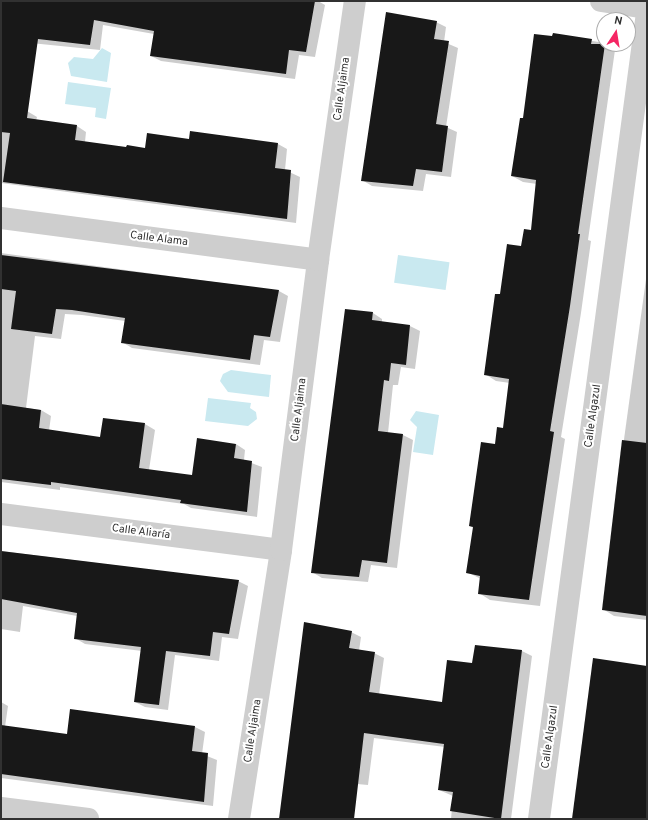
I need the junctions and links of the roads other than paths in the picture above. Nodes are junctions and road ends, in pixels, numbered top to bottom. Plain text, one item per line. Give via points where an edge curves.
1 (355, 1) edge
2 (601, 1) edge
3 (647, 8) edge
4 (647, 13) edge
5 (1, 218) edge
6 (318, 260) junction
7 (1, 514) edge
8 (281, 550) junction
9 (1, 808) edge
10 (88, 819) edge
11 (239, 819) edge
12 (539, 819) edge

1 - 6 street, Calle Aljaima
2 - 3 street
4 - 12 street, Calle Algazul
5 - 6 street, Calle Alama
6 - 8 street, Calle Aljaima
7 - 8 street, Calle Aliaría
8 - 11 street, Calle Aljaima
9 - 10 street

